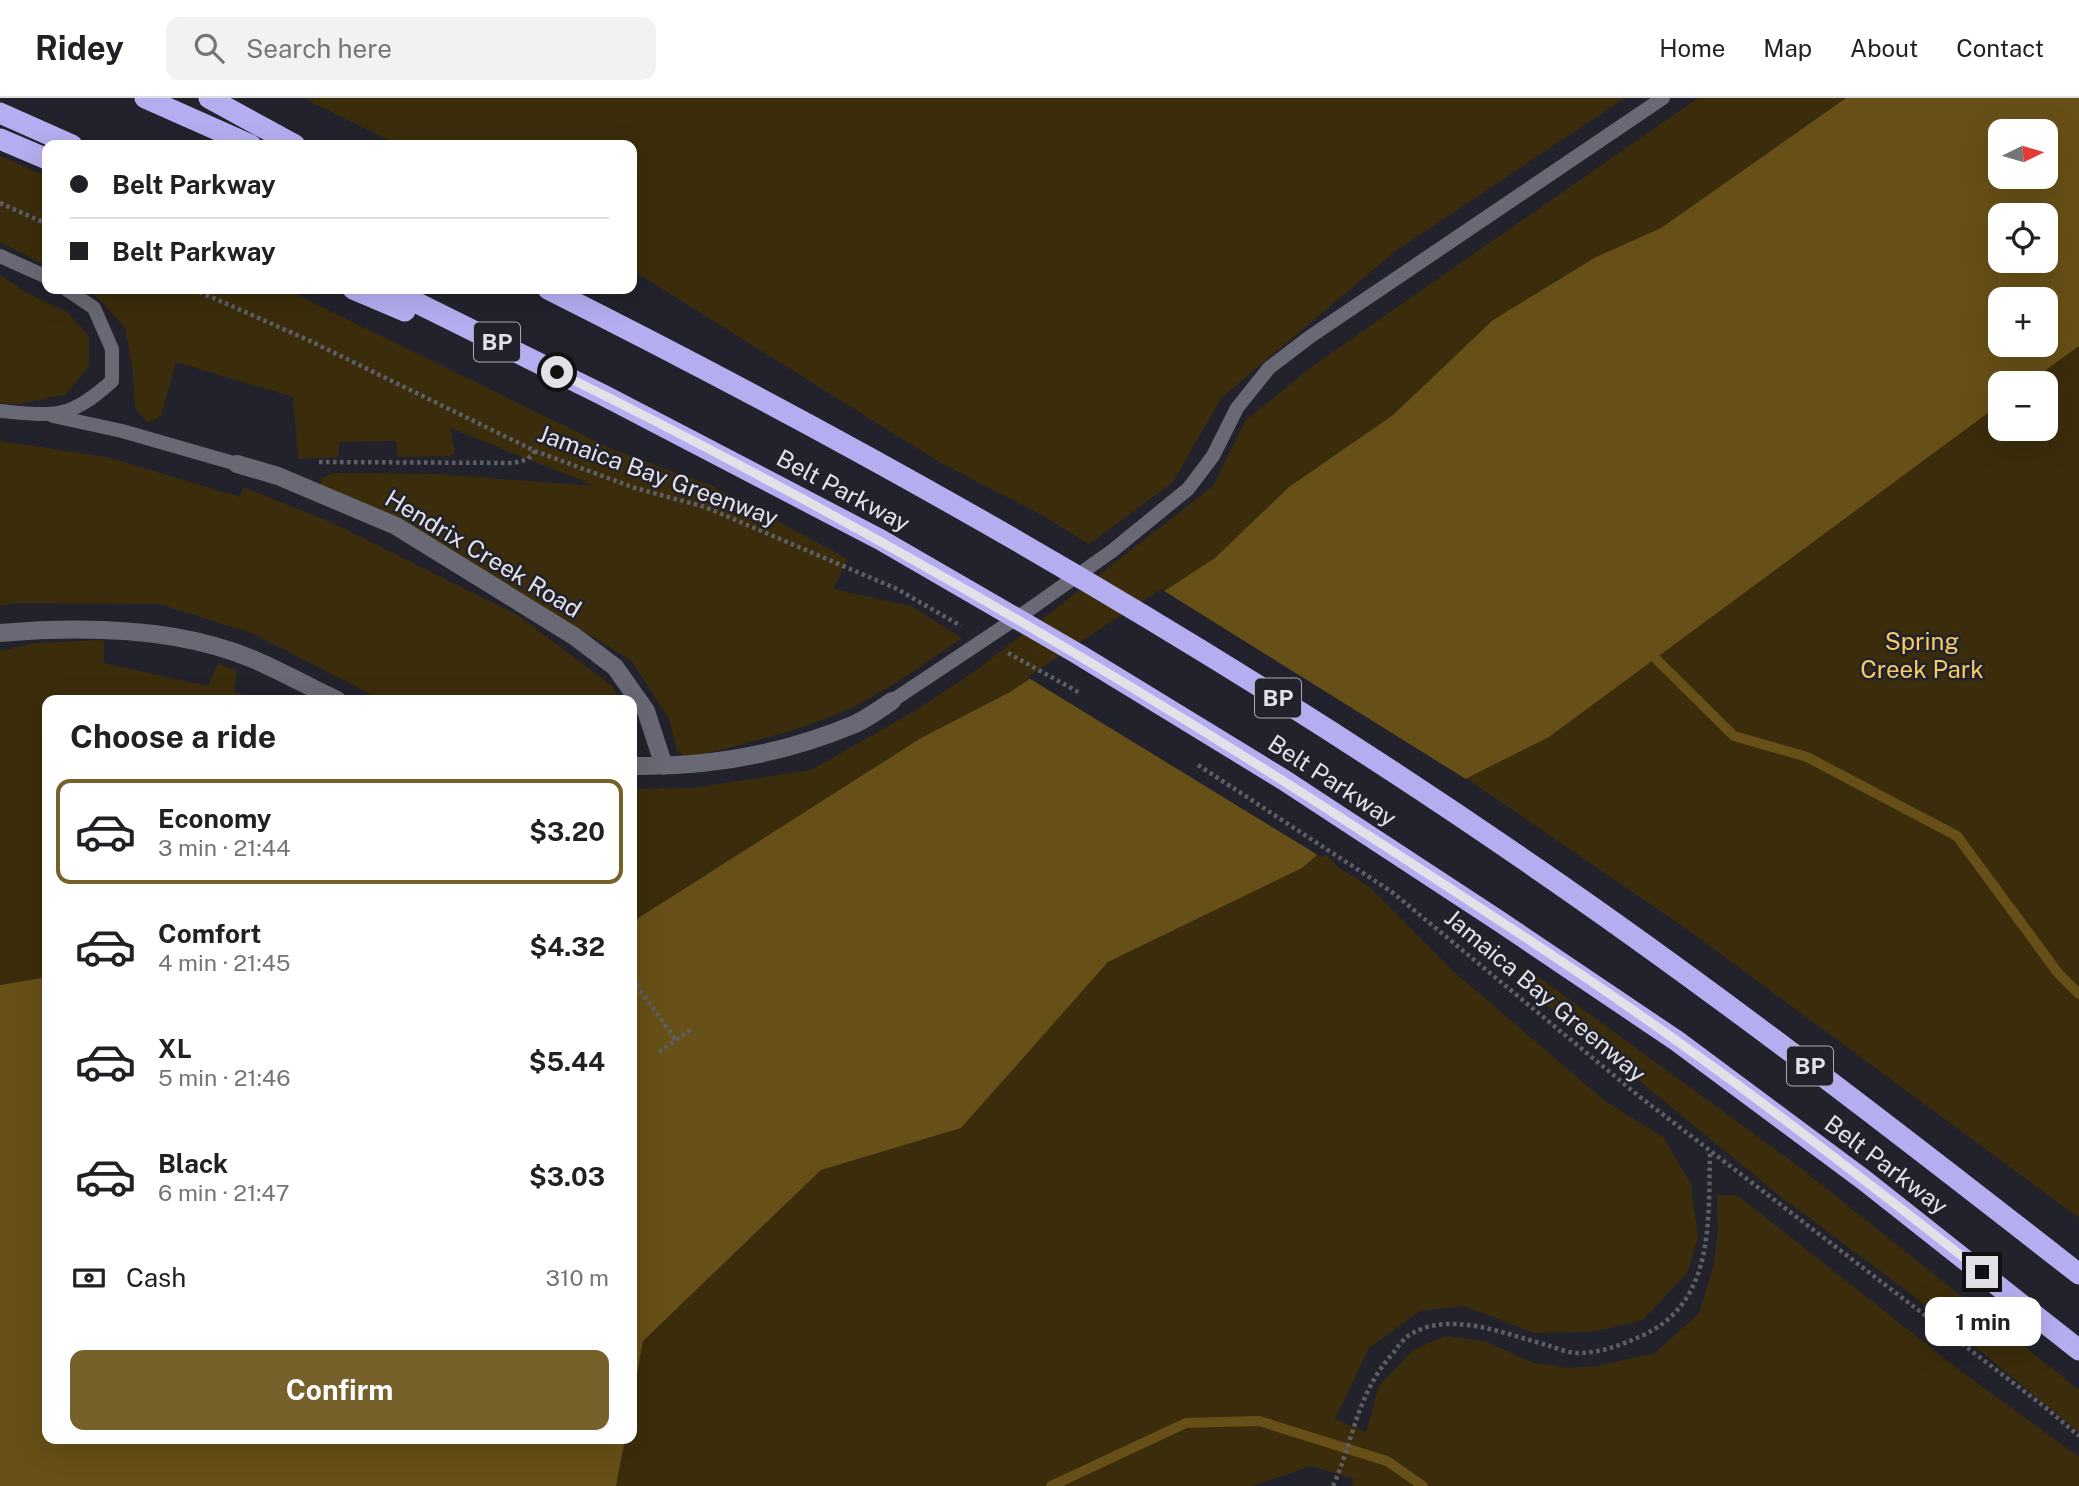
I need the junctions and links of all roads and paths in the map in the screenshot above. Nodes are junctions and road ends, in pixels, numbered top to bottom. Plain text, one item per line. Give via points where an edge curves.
1 (145, 98) edge
2 (209, 98) edge
3 (1663, 98) edge
4 (0, 113) edge
5 (0, 139) edge
6 (61, 140) edge
7 (240, 140) edge
8 (286, 140) edge
9 (42, 157) edge
10 (0, 203) edge
11 (42, 222) edge
12 (0, 256) edge
13 (42, 275) edge
14 (73, 294) edge
15 (204, 294) edge
16 (364, 294) edge
17 (399, 294) edge
18 (558, 294) edge
19 (564, 294) edge
20 (636, 333) junction
21 (605, 396) junction
22 (0, 411) edge
23 (53, 416) junction
24 (535, 451) junction
25 (237, 464) joint
26 (278, 476) junction
27 (969, 630) dead end
28 (0, 633) edge
29 (1005, 651) dead end
30 (327, 695) edge
31 (635, 695) edge
32 (637, 698) edge
33 (1089, 698) dead end
34 (892, 701) joint
35 (1195, 763) dead end
36 (637, 766) edge
37 (664, 766) junction
38 (637, 986) edge
39 (692, 1029) dead end
40 (676, 1040) junction
41 (659, 1052) dead end
42 (1710, 1151) junction
43 (2079, 1274) edge
44 (2079, 1350) edge
45 (2079, 1436) edge
46 (1333, 1486) edge

1 - 7 highway
2 - 8 highway
3 - 34 lane via 1279,360 1237,408 1213,456 1188,489 1112,551
4 - 6 highway
5 - 9 highway
10 - 11 path
12 - 13 lane
14 - 23 lane via 94,308 112,349 112,381 88,402
15 - 24 path, Jamaica Bay Greenway
16 - 21 highway
17 - 21 highway, Belt Parkway / BP
18 - 20 highway, Belt Parkway / BP
19 - 20 highway
20 - 43 highway, Belt Parkway / BP via 920,484 1327,729 1534,866 1725,1002
21 - 44 highway, Belt Parkway / BP via 881,540 1284,780 1677,1041 1864,1180
22 - 23 lane, Hendrix Creek Road
23 - 25 lane, Hendrix Creek Road
24 - 26 path via 514,463 323,461
24 - 27 path, Jamaica Bay Greenway via 635,488 705,507 897,589
25 - 26 street, Hendrix Creek Road
26 - 31 street, Hendrix Creek Road via 396,526 573,636 615,667
28 - 30 street via 117,630 186,639 253,659
29 - 33 path
32 - 37 street, Hendrix Creek Road via 646,711
34 - 37 street via 857,723 770,753
35 - 42 path, Jamaica Bay Greenway via 1392,892
36 - 37 street
38 - 40 path
39 - 40 path
40 - 41 path
42 - 45 path, Jamaica Bay Greenway
42 - 46 path via 1703,1264 1673,1315 1648,1333 1612,1349 1576,1353 1466,1323 1429,1326 1407,1337 1381,1366 1363,1397

